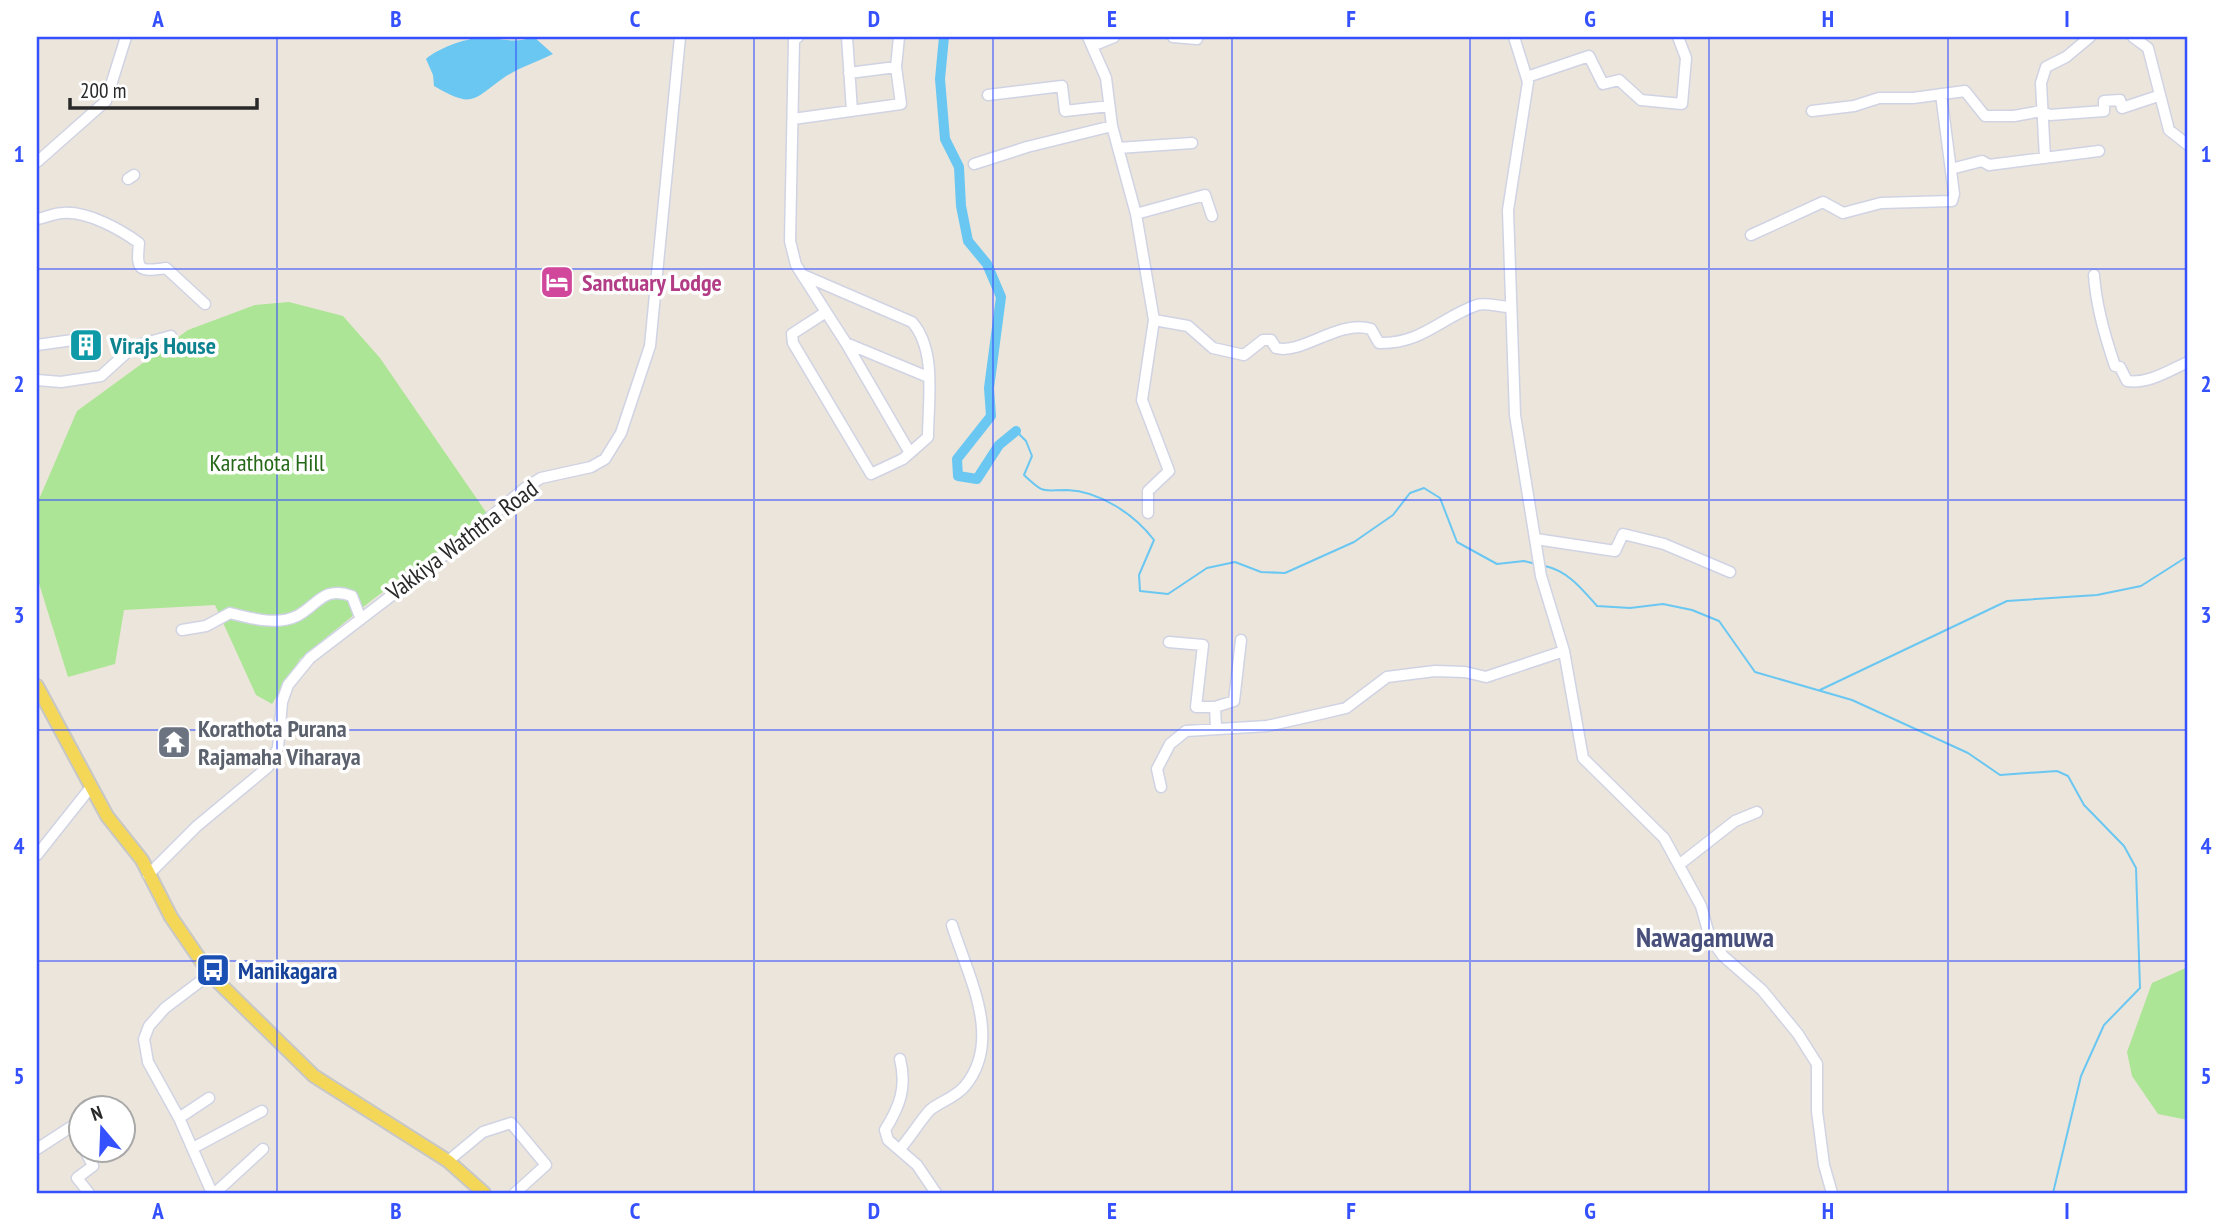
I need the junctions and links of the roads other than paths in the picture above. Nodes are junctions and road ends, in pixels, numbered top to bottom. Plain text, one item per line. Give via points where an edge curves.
1 (126, 37) edge
2 (680, 37) edge
3 (798, 37) edge
4 (847, 37) edge
5 (900, 37) edge
6 (1114, 37) edge
7 (1173, 37) edge
8 (1514, 37) edge
9 (1678, 37) edge
10 (2090, 37) edge
11 (2133, 37) edge
12 (1197, 39) dead end
13 (1090, 41) edge
14 (896, 66) junction
15 (849, 73) junction
16 (1527, 77) junction
17 (1941, 94) junction
18 (989, 95) dead end
19 (2158, 96) junction
20 (1109, 106) junction
21 (852, 111) junction
22 (1812, 111) dead end
23 (2041, 111) junction
24 (793, 119) junction
25 (1112, 126) junction
26 (1192, 143) dead end
27 (2188, 145) edge
28 (1118, 148) junction
29 (2099, 151) dead end
30 (2045, 158) junction
31 (37, 162) edge
32 (974, 164) dead end
33 (1951, 169) junction
34 (1136, 214) junction
35 (1212, 216) dead end
36 (37, 219) edge
37 (1751, 235) dead end
38 (803, 275) junction
39 (2094, 275) dead end
40 (205, 304) dead end
41 (1510, 307) junction
42 (826, 312) junction
43 (1154, 320) junction
44 (170, 336) dead end
45 (80, 339) dead end
46 (846, 343) junction
47 (37, 345) edge
48 (2188, 362) edge
49 (928, 377) junction
50 (37, 380) edge
51 (910, 453) junction
52 (1148, 513) dead end
53 (1536, 539) junction
54 (1730, 572) dead end
55 (360, 617) junction
56 (182, 630) dead end
57 (1241, 640) dead end
58 (1169, 642) dead end
59 (1564, 651) junction
60 (38, 694) edge
61 (1215, 707) junction
62 (1216, 728) junction
63 (91, 787) junction
64 (1161, 787) dead end
65 (1757, 812) dead end
66 (37, 855) edge
67 (1680, 864) junction
68 (148, 875) junction
69 (952, 925) dead end
70 (210, 974) junction
71 (900, 1059) dead end
72 (209, 1098) dead end
73 (262, 1111) dead end
74 (179, 1118) junction
75 (66, 1130) edge
76 (193, 1148) junction
77 (37, 1149) edge
78 (263, 1149) dead end
79 (900, 1149) junction
80 (448, 1161) junction
81 (92, 1164) edge
82 (209, 1192) edge
83 (89, 1193) edge
84 (484, 1193) edge
85 (514, 1193) edge
86 (936, 1193) edge
87 (1832, 1193) edge

1 - 31 street via 106,102
2 - 55 street, Vakkiya Waththa Road via 650,346 621,433 605,459 577,472 541,478 525,488
3 - 24 street via 794,40
4 - 15 street
5 - 14 street
6 - 13 street
7 - 12 street
8 - 16 street
9 - 16 street via 1686,58 1682,104 1641,100 1619,80 1603,84 1589,56
10 - 23 street via 2046,67
11 - 19 street via 2148,48
13 - 20 street via 1106,78
14 - 15 street
14 - 21 street via 901,104
15 - 21 street
16 - 41 street via 1527,102 1508,210
17 - 22 street via 1879,98
17 - 23 street via 1965,91 1985,116
17 - 33 street
18 - 20 street via 1062,86 1065,111
19 - 23 street via 2122,108 2120,100 2105,102 2104,111 2050,115
19 - 27 street via 2169,130
20 - 25 street
21 - 24 street
23 - 30 street
24 - 38 street via 790,241
25 - 28 street
25 - 32 street
26 - 28 street
28 - 34 street
29 - 30 street
30 - 33 street via 1989,165 1982,161
33 - 37 street via 1952,201 1881,203 1843,213 1823,202
34 - 35 street via 1205,195
34 - 43 street
36 - 40 street via 62,212 80,214 130,236 139,243 137,262 141,268 166,268
38 - 42 street
38 - 49 street via 912,322 923,334
39 - 48 street via 2110,352 2127,381 2166,374
41 - 43 street via 1480,303 1416,338 1395,343 1379,343 1371,329 1363,327 1325,334 1284,350 1264,340 1244,355 1213,348 1188,326
41 - 53 street via 1515,415
42 - 46 street
42 - 51 street via 792,334 793,343 871,474
43 - 52 street via 1142,400 1169,471 1148,491
44 - 50 street via 134,346 101,376
45 - 47 street
46 - 49 street
46 - 51 street
49 - 51 street via 928,437
53 - 54 street via 1615,551 1623,534 1664,544
53 - 59 street via 1541,576
55 - 56 street via 352,596 327,594 290,618 230,613 206,626
55 - 68 street, Vakkiya Waththa Road via 310,658 288,685 278,748 268,767 197,826
57 - 61 street via 1234,701
58 - 61 street via 1203,645 1196,707
59 - 62 street via 1486,677 1435,671 1387,677 1346,708 1267,726
59 - 67 street via 1583,758 1664,838
60 - 63 main road
61 - 62 street
62 - 64 street via 1186,730 1170,744 1157,769
63 - 66 street
63 - 68 main road
65 - 67 street via 1735,821
67 - 87 street via 1701,906 1710,938 1723,956 1762,990 1798,1034 1816,1065 1817,1111
68 - 70 main road
69 - 79 street via 979,1006 982,1049 965,1086 930,1111
70 - 74 street via 164,1008 144,1038 148,1062
70 - 80 main road via 314,1076
71 - 79 street via 905,1079 902,1096 885,1130 888,1140
72 - 74 street
73 - 76 street
74 - 76 street
75 - 77 street
76 - 82 street
78 - 82 street
79 - 86 street
80 - 84 main road
80 - 85 street via 482,1132 511,1123 546,1165
81 - 83 street via 77,1178

